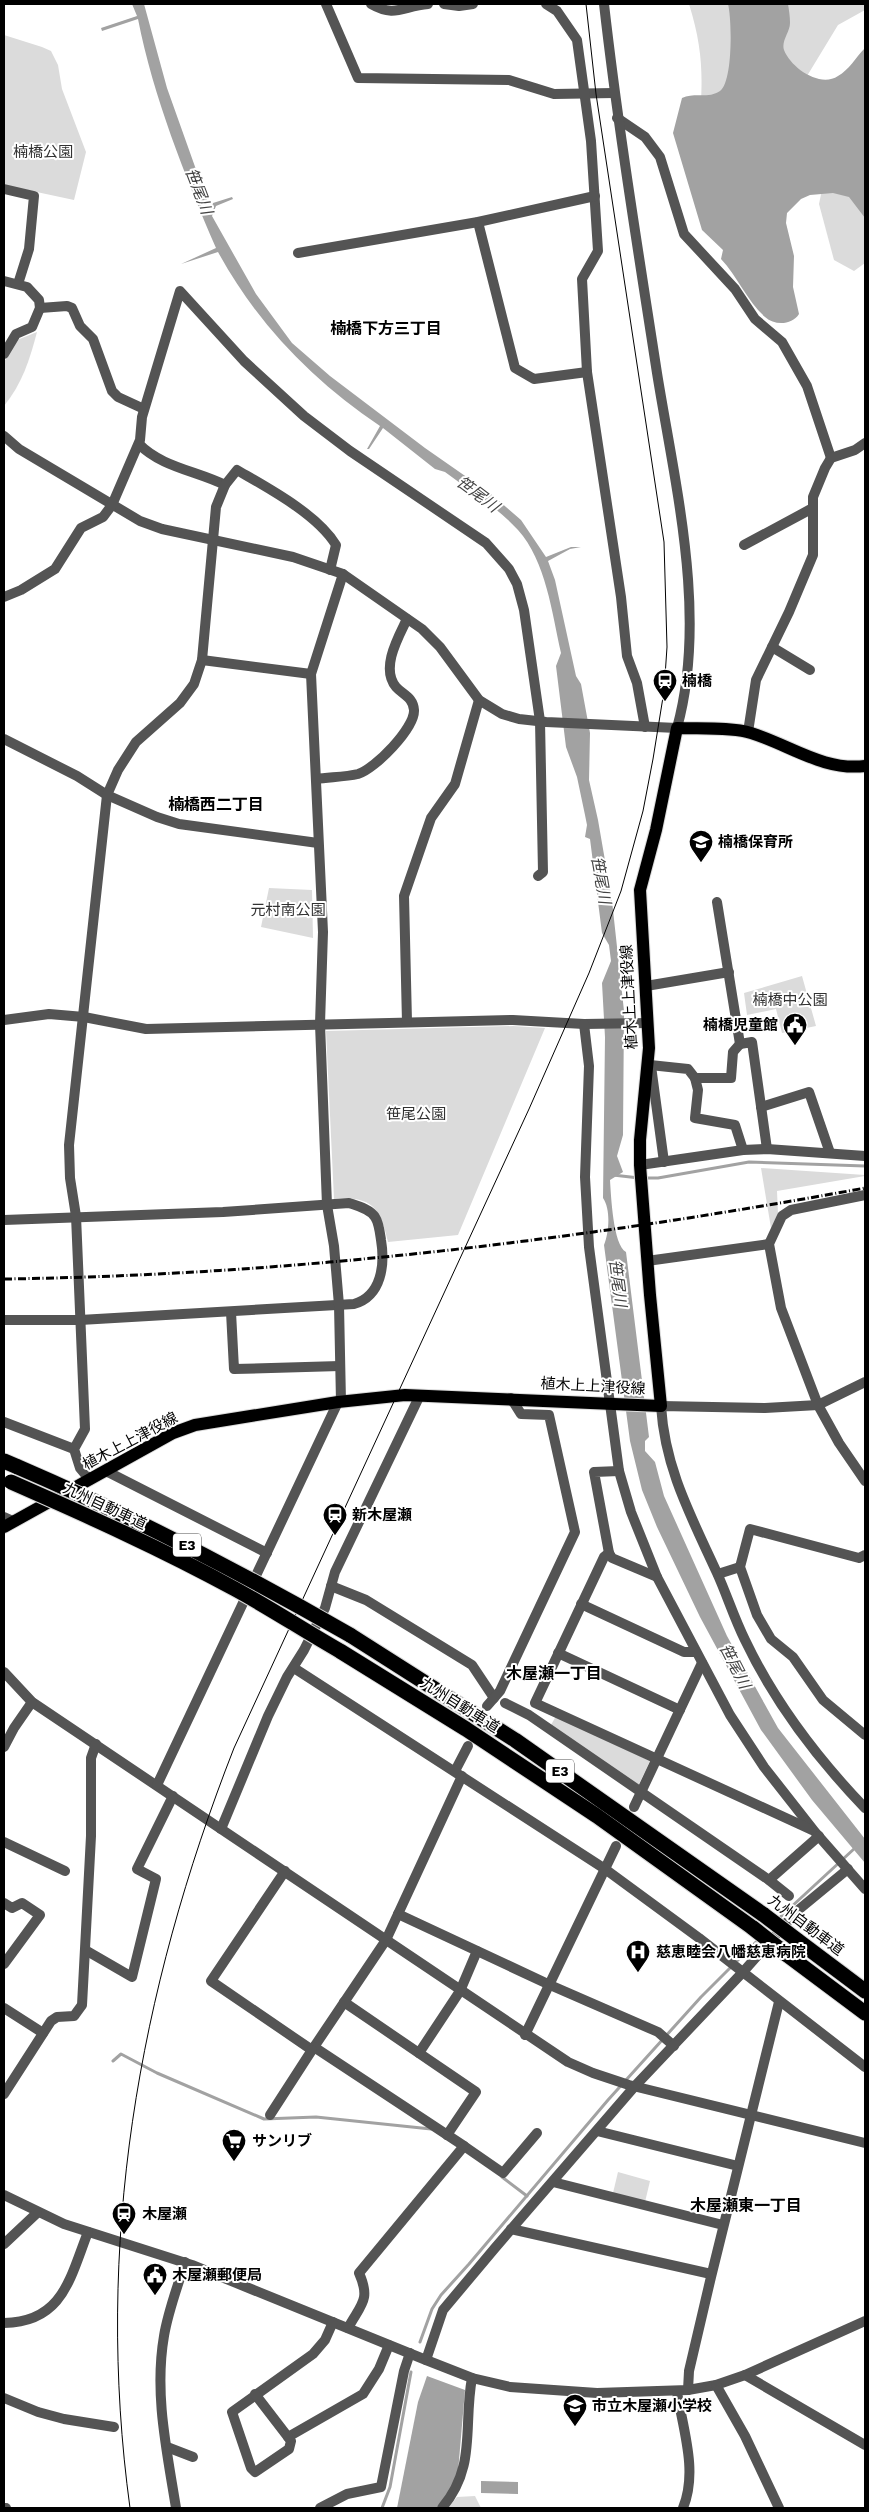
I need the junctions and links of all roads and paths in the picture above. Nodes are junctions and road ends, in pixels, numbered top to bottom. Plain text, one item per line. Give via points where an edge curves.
1 (326, 4) edge
2 (371, 4) edge
3 (428, 4) edge
4 (444, 4) edge
5 (473, 4) edge
6 (546, 4) edge
7 (604, 4) edge
8 (557, 7) edge
9 (614, 93) junction
10 (584, 94) junction
11 (617, 118) junction
12 (4, 189) edge
13 (595, 196) junction
14 (478, 222) junction
15 (298, 253) dead end
16 (4, 281) edge
17 (18, 284) junction
18 (40, 308) junction
19 (4, 354) edge
20 (587, 372) junction
21 (144, 409) junction
22 (4, 436) edge
23 (865, 443) edge
24 (139, 444) junction
25 (832, 458) junction
26 (225, 485) junction
27 (112, 505) junction
28 (811, 509) junction
29 (213, 539) junction
30 (744, 545) dead end
31 (330, 570) junction
32 (343, 574) junction
33 (4, 597) edge
34 (407, 619) junction
35 (772, 647) junction
36 (202, 660) junction
37 (810, 670) dead end
38 (311, 674) junction
39 (479, 700) junction
40 (543, 721) junction
41 (641, 726) junction
42 (677, 728) junction
43 (748, 732) junction
44 (4, 739) edge
45 (865, 766) edge
46 (316, 779) junction
47 (107, 795) junction
48 (318, 843) junction
49 (538, 876) dead end
50 (718, 902) dead end
51 (729, 972) junction
52 (646, 986) junction
53 (84, 1017) junction
54 (4, 1020) edge
55 (407, 1022) junction
56 (643, 1023) junction
57 (320, 1024) junction
58 (587, 1024) junction
59 (740, 1044) junction
60 (650, 1059) junction
61 (695, 1078) junction
62 (761, 1107) junction
63 (767, 1149) junction
64 (743, 1150) junction
65 (830, 1153) junction
66 (865, 1156) edge
67 (664, 1162) junction
68 (640, 1165) junction
69 (865, 1195) edge
70 (327, 1205) junction
71 (76, 1216) junction
72 (4, 1220) edge
73 (769, 1244) junction
74 (647, 1262) junction
75 (339, 1305) junction
76 (231, 1312) junction
77 (4, 1320) edge
78 (80, 1320) junction
79 (340, 1366) junction
80 (865, 1382) edge
81 (420, 1395) junction
82 (511, 1398) junction
83 (339, 1402) junction
84 (613, 1404) junction
85 (818, 1404) junction
86 (658, 1406) junction
87 (4, 1422) edge
88 (74, 1449) junction
89 (11, 1464) edge
90 (106, 1471) junction
91 (618, 1471) junction
92 (90, 1480) junction
93 (7, 1481) edge
94 (865, 1481) edge
95 (7, 1522) edge
96 (268, 1553) junction
97 (609, 1553) junction
98 (865, 1556) edge
99 (740, 1567) junction
100 (718, 1574) junction
101 (657, 1577) junction
102 (331, 1586) junction
103 (581, 1604) junction
104 (696, 1652) junction
105 (558, 1653) junction
106 (702, 1663) junction
107 (294, 1668) junction
108 (4, 1672) edge
109 (494, 1698) junction
110 (32, 1702) junction
111 (505, 1703) dead end
112 (534, 1703) junction
113 (487, 1706) dead end
114 (680, 1710) junction
115 (529, 1714) junction
116 (865, 1735) edge
117 (96, 1744) junction
118 (468, 1746) dead end
119 (4, 1747) edge
120 (658, 1759) junction
121 (459, 1773) junction
122 (157, 1785) junction
123 (641, 1793) junction
124 (172, 1796) junction
125 (634, 1807) dead end
126 (865, 1808) edge
127 (221, 1829) junction
128 (817, 1834) junction
129 (4, 1842) edge
130 (616, 1846) dead end
131 (842, 1863) junction
132 (605, 1869) junction
133 (65, 1871) dead end
134 (285, 1871) junction
135 (769, 1880) junction
136 (865, 1889) edge
137 (789, 1896) dead end
138 (4, 1903) edge
139 (398, 1914) junction
140 (386, 1940) junction
141 (87, 1951) junction
142 (477, 1951) junction
143 (4, 1964) edge
144 (740, 1970) junction
145 (550, 1985) junction
146 (460, 1991) junction
147 (865, 1991) edge
148 (344, 2002) junction
149 (779, 2002) junction
150 (4, 2008) edge
151 (865, 2014) edge
152 (42, 2033) junction
153 (525, 2035) junction
154 (667, 2040) junction
155 (313, 2048) junction
156 (419, 2053) junction
157 (865, 2066) edge
158 (632, 2086) junction
159 (4, 2094) edge
160 (270, 2115) dead end
161 (752, 2116) junction
162 (596, 2131) junction
163 (537, 2133) dead end
164 (447, 2135) junction
165 (865, 2143) edge
166 (464, 2146) junction
167 (738, 2166) junction
168 (553, 2182) junction
169 (4, 2195) edge
170 (37, 2213) junction
171 (723, 2225) junction
172 (512, 2229) junction
173 (88, 2232) junction
174 (4, 2244) edge
175 (186, 2262) junction
176 (711, 2274) junction
177 (865, 2321) edge
178 (333, 2322) junction
179 (4, 2323) edge
180 (348, 2328) junction
181 (389, 2345) junction
182 (410, 2353) junction
183 (426, 2360) junction
184 (745, 2375) junction
185 (472, 2378) junction
186 (716, 2385) junction
187 (688, 2390) junction
188 (677, 2392) junction
189 (256, 2394) junction
190 (4, 2398) edge
191 (114, 2427) dead end
192 (288, 2437) junction
193 (865, 2445) edge
194 (167, 2447) junction
195 (193, 2457) dead end
196 (176, 2508) edge
197 (320, 2508) edge
198 (442, 2508) edge
199 (683, 2508) edge
200 (779, 2508) edge

1 - 10 street via 358,78 509,80 554,94
2 - 3 street via 383,11 400,12
4 - 5 street
6 - 8 street
7 - 9 street
8 - 10 street via 577,40
9 - 10 street
9 - 11 street
10 - 13 street
11 - 25 street via 645,137 660,157 684,234 735,289 755,319 782,342 807,386
11 - 42 street via 686,566 688,663 684,703
12 - 17 street via 34,196 29,249
13 - 14 street
13 - 20 street via 598,251 582,279
14 - 15 street
14 - 20 street via 515,368 534,379
16 - 17 street
17 - 18 street via 34,292 40,300
18 - 19 street via 32,327 16,334
18 - 21 street via 72,308 80,326 93,339 112,391
20 - 41 street via 627,656 637,684
21 - 24 street
21 - 40 street via 180,291 244,361 304,416 486,543 510,569 524,610
22 - 27 street
23 - 25 street
24 - 26 street via 158,459
24 - 27 street
25 - 28 street via 824,468
26 - 29 street via 216,507
26 - 31 street via 237,470 295,506 327,532 336,545
27 - 29 street via 140,522
27 - 33 street via 103,517 81,528 55,569
28 - 30 street
28 - 35 street via 813,554
29 - 31 street via 293,557
29 - 36 street
31 - 32 street
32 - 34 street
32 - 38 street
34 - 39 street via 440,647
34 - 46 street via 391,651 392,679 413,703 412,719 393,748 360,773
35 - 37 street
35 - 43 street via 756,680
36 - 38 street
36 - 47 street via 194,684 180,703 136,742
38 - 46 street
39 - 40 street via 502,714
39 - 55 street via 455,784 431,818 404,896
40 - 41 street
40 - 49 street via 543,872
41 - 42 street
42 - 43 main road
42 - 52 main road, 植木上上津役線 via 640,890
43 - 45 main road via 831,765
44 - 47 street
46 - 48 street
47 - 48 street via 180,824
47 - 53 street
48 - 57 street via 323,932
50 - 51 street
51 - 52 street
51 - 59 street
52 - 56 main road, 植木上上津役線
53 - 54 street via 49,1014
53 - 57 street via 146,1029
53 - 71 street via 69,1145
55 - 57 street
55 - 58 street via 513,1020
56 - 58 street
56 - 60 main road, 植木上上津役線
57 - 70 street
58 - 84 street via 586,1207
59 - 61 street via 734,1052 731,1078
59 - 62 street via 752,1042
60 - 61 street via 688,1070
60 - 67 street
60 - 68 main road, 植木上上津役線
61 - 64 street via 698,1090 696,1118 734,1125
62 - 63 street
62 - 65 street via 809,1092
63 - 64 street
63 - 65 street
64 - 67 street
65 - 66 street
67 - 68 street
68 - 74 main road, 植木上上津役線
69 - 73 street via 791,1210 782,1216
70 - 71 street
70 - 75 street
70 - 75 street via 348,1203 364,1208 375,1217 384,1258 378,1282 365,1301
71 - 72 street
71 - 78 street
73 - 74 street
73 - 85 street via 781,1308
74 - 86 main road, 植木上上津役線
75 - 76 street
75 - 79 street
76 - 78 street
76 - 79 street via 234,1370
77 - 78 street
78 - 88 street via 85,1429
79 - 83 street
80 - 85 street
81 - 82 main road, 植木上上津役線
81 - 83 main road, 植木上上津役線
81 - 102 street
82 - 84 main road, 植木上上津役線
82 - 109 street via 521,1414 549,1415 575,1532
83 - 90 main road, 植木上上津役線 via 195,1425 173,1433
83 - 96 street
84 - 86 main road, 植木上上津役線
84 - 91 street
85 - 86 street via 765,1408
85 - 94 street
86 - 100 street via 663,1438 688,1512
87 - 88 street
88 - 92 street via 80,1468
89 - 147 highway, 九州自動車道 / E3, bridge via 176,1539 350,1635 515,1740 764,1915
90 - 92 main road, 植木上上津役線
90 - 96 street
91 - 97 street via 594,1472
91 - 101 street
92 - 95 main road, 植木上上津役線
93 - 151 highway, 九州自動車道 / E3, bridge via 88,1516 236,1590 466,1729 597,1816 753,1928
96 - 122 street
97 - 101 street via 612,1558
97 - 103 street
98 - 99 street via 859,1558 750,1529
99 - 100 street
99 - 116 street via 757,1615 771,1639 793,1657 823,1700
100 - 126 street via 744,1639 778,1699 832,1774
101 - 104 street
102 - 107 street via 325,1608
102 - 109 street via 366,1600 472,1665
103 - 104 street via 684,1652
103 - 105 street
104 - 106 street
105 - 112 street
105 - 114 street
106 - 114 street
106 - 128 street via 759,1759
107 - 121 street
107 - 127 street via 268,1716
108 - 110 street
109 - 113 street
110 - 117 street
110 - 119 street
111 - 115 street
112 - 115 street
112 - 120 street
114 - 120 street
115 - 123 street
117 - 122 street
117 - 141 street via 91,1758
118 - 121 street
120 - 123 street
120 - 128 street
121 - 132 street
121 - 139 street
122 - 124 street
123 - 125 street
123 - 135 street
124 - 127 street
124 - 141 street via 137,1870 156,1879 132,1977
127 - 134 street
128 - 131 street
128 - 135 street
129 - 133 street
130 - 132 street
131 - 136 street
131 - 144 street
132 - 144 street
132 - 145 street
134 - 140 street
134 - 155 street via 211,1981
135 - 137 street
138 - 143 street via 12,1908 22,1903 40,1915
139 - 140 street
139 - 142 street
140 - 146 street
140 - 148 street
141 - 152 street via 82,2005 74,2016 57,2018
142 - 145 street
142 - 146 street
144 - 149 street
144 - 154 street
145 - 153 street
145 - 154 street
146 - 153 street
146 - 156 street
148 - 155 street
148 - 156 street
149 - 157 street
149 - 161 street
150 - 152 street
152 - 159 street
153 - 158 street via 568,2062
154 - 158 street
155 - 160 street
155 - 164 street
156 - 164 street via 476,2092
158 - 161 street
158 - 162 street
161 - 165 street
161 - 167 street
162 - 167 street
162 - 168 street
163 - 166 street via 503,2173
164 - 166 street
166 - 180 street via 359,2273 366,2297
167 - 171 street
168 - 171 street
168 - 172 street
169 - 170 street
170 - 173 street
170 - 174 street
171 - 176 street
172 - 176 street
172 - 183 street via 443,2310
173 - 175 street
173 - 179 street via 64,2294 56,2303 36,2317
175 - 178 street
175 - 194 street via 164,2336 160,2382
176 - 187 street via 689,2371
177 - 184 street
178 - 180 street
178 - 189 street via 317,2350
180 - 181 street
181 - 182 street
181 - 192 street via 379,2370 363,2394
182 - 183 street
182 - 197 street via 381,2487 347,2494
183 - 185 street
184 - 186 street
184 - 193 street
185 - 188 street via 547,2391
185 - 198 street via 461,2478 454,2494
186 - 187 street
186 - 200 street via 745,2436
187 - 188 street
188 - 199 street via 690,2478
189 - 192 street
189 - 192 street via 232,2412 253,2470 258,2472 289,2449 292,2444
190 - 191 street via 64,2419
194 - 195 street
194 - 196 street

